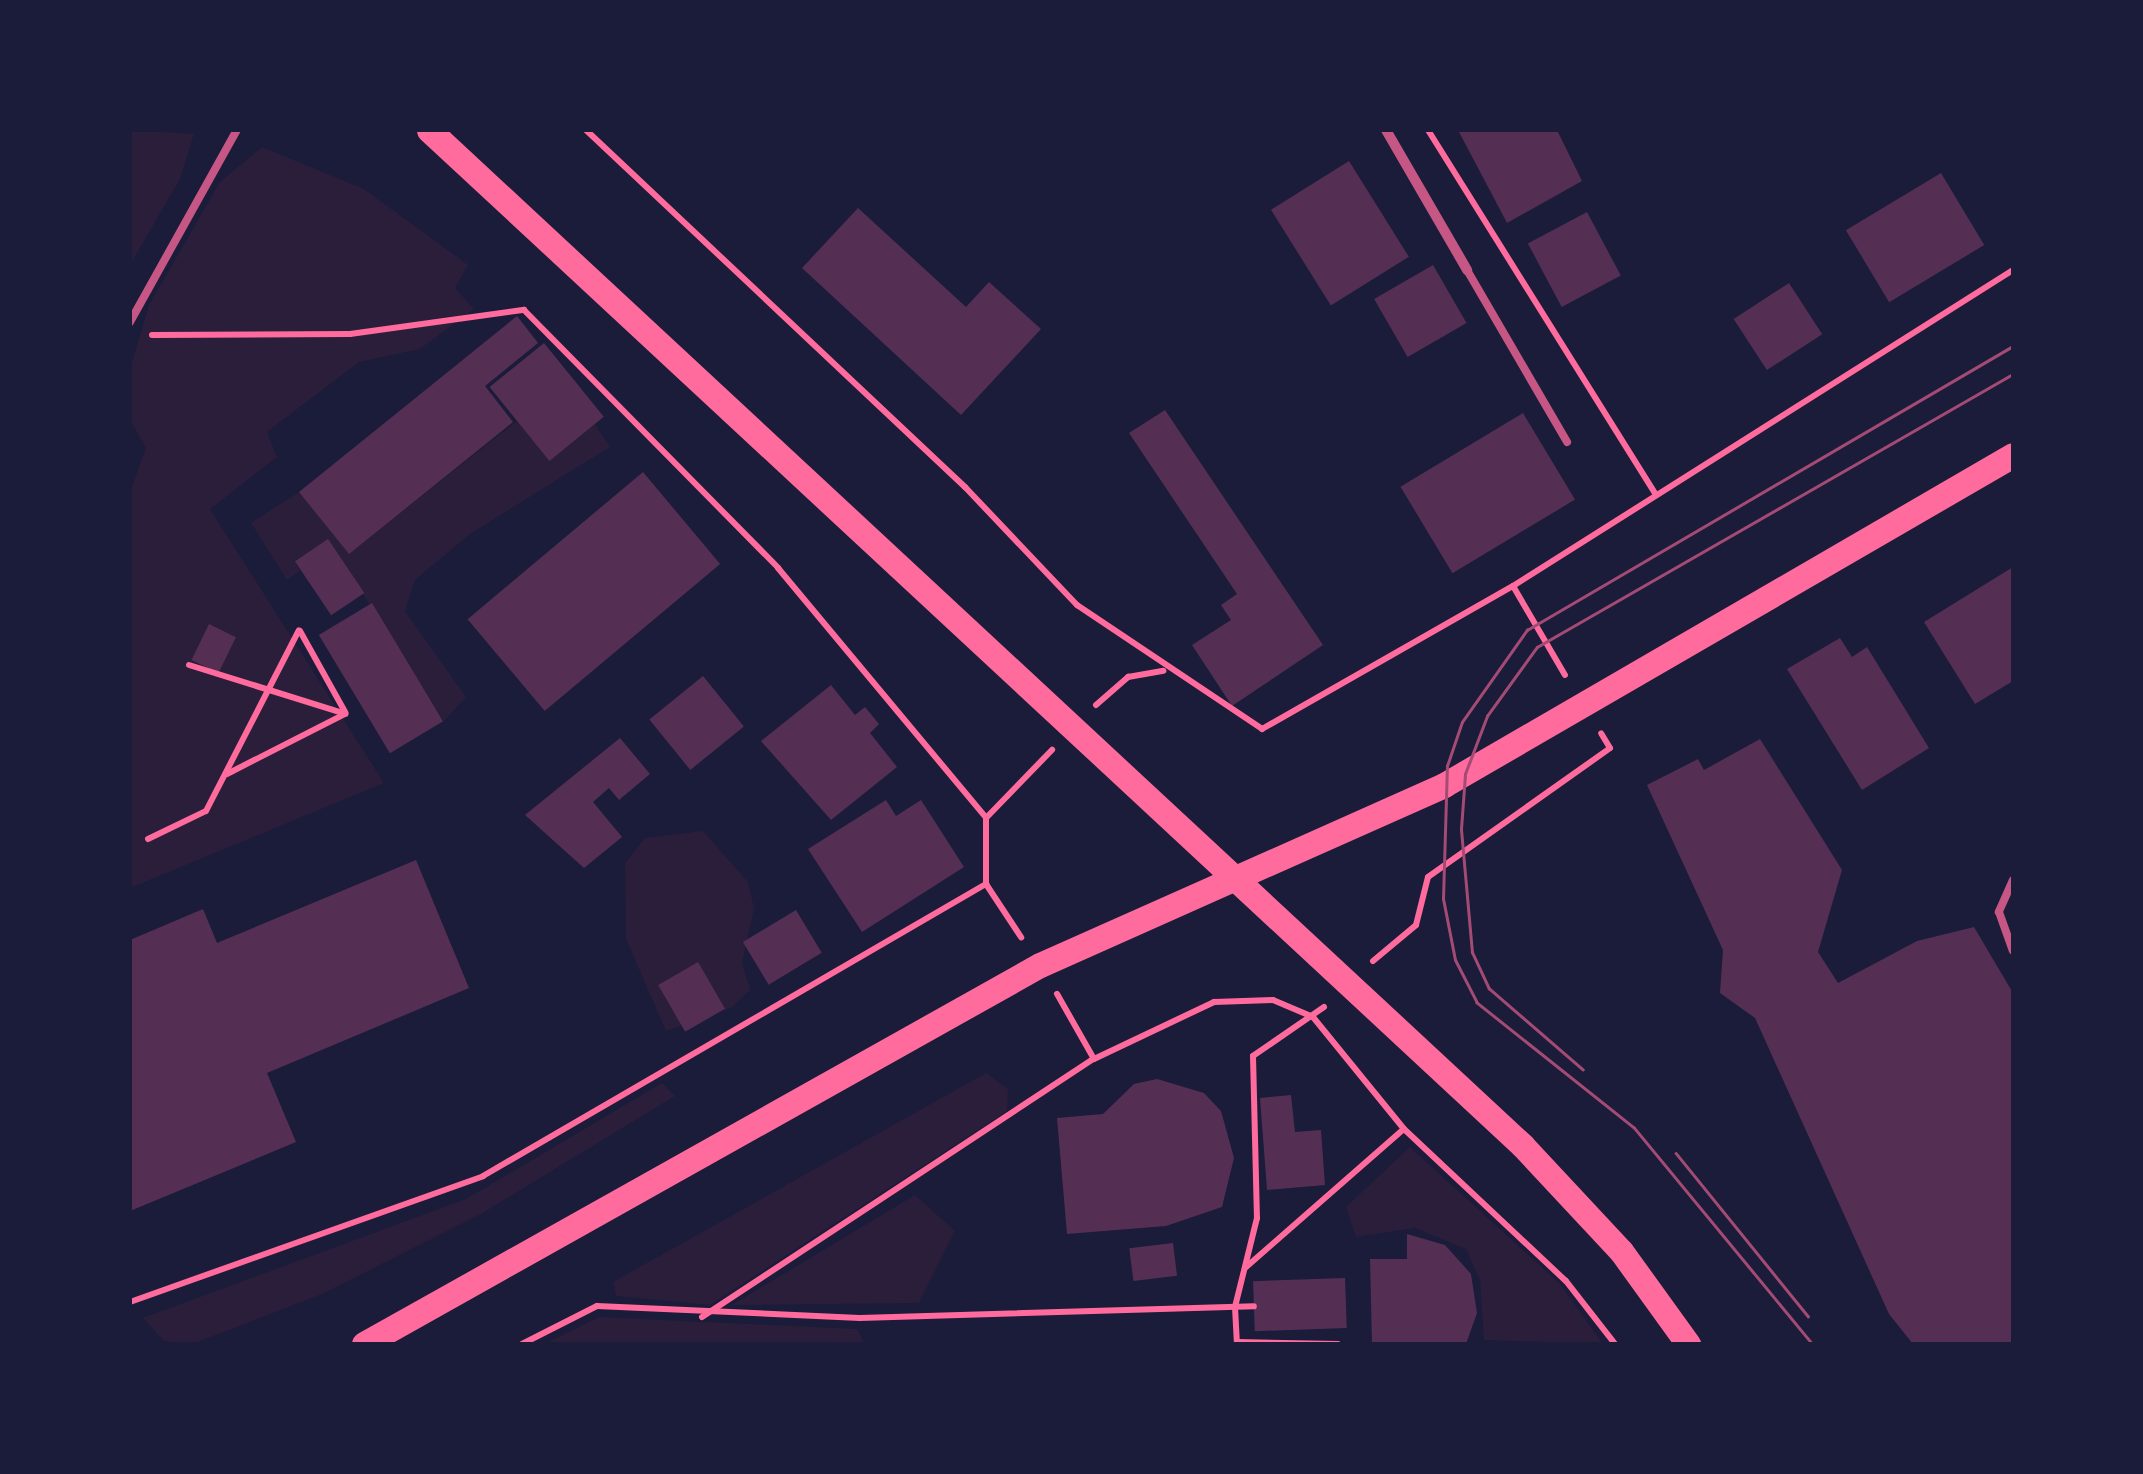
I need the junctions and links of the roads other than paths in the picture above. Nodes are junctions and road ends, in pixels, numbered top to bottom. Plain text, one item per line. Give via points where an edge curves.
1 (237, 130) edge
2 (429, 130) edge
3 (1387, 131) edge
4 (1468, 270) joint
5 (130, 322) edge
6 (1567, 442) dead end
7 (2013, 454) edge
8 (1233, 872) junction
9 (2013, 880) edge
10 (2013, 951) edge
11 (364, 1344) edge
12 (1688, 1344) edge

1 - 5 lane
2 - 8 main road
3 - 4 street
4 - 6 lane
7 - 8 main road via 1444,786
8 - 11 main road via 1040,965
8 - 12 main road via 1522,1145 1621,1252
9 - 10 lane via 1999,912

